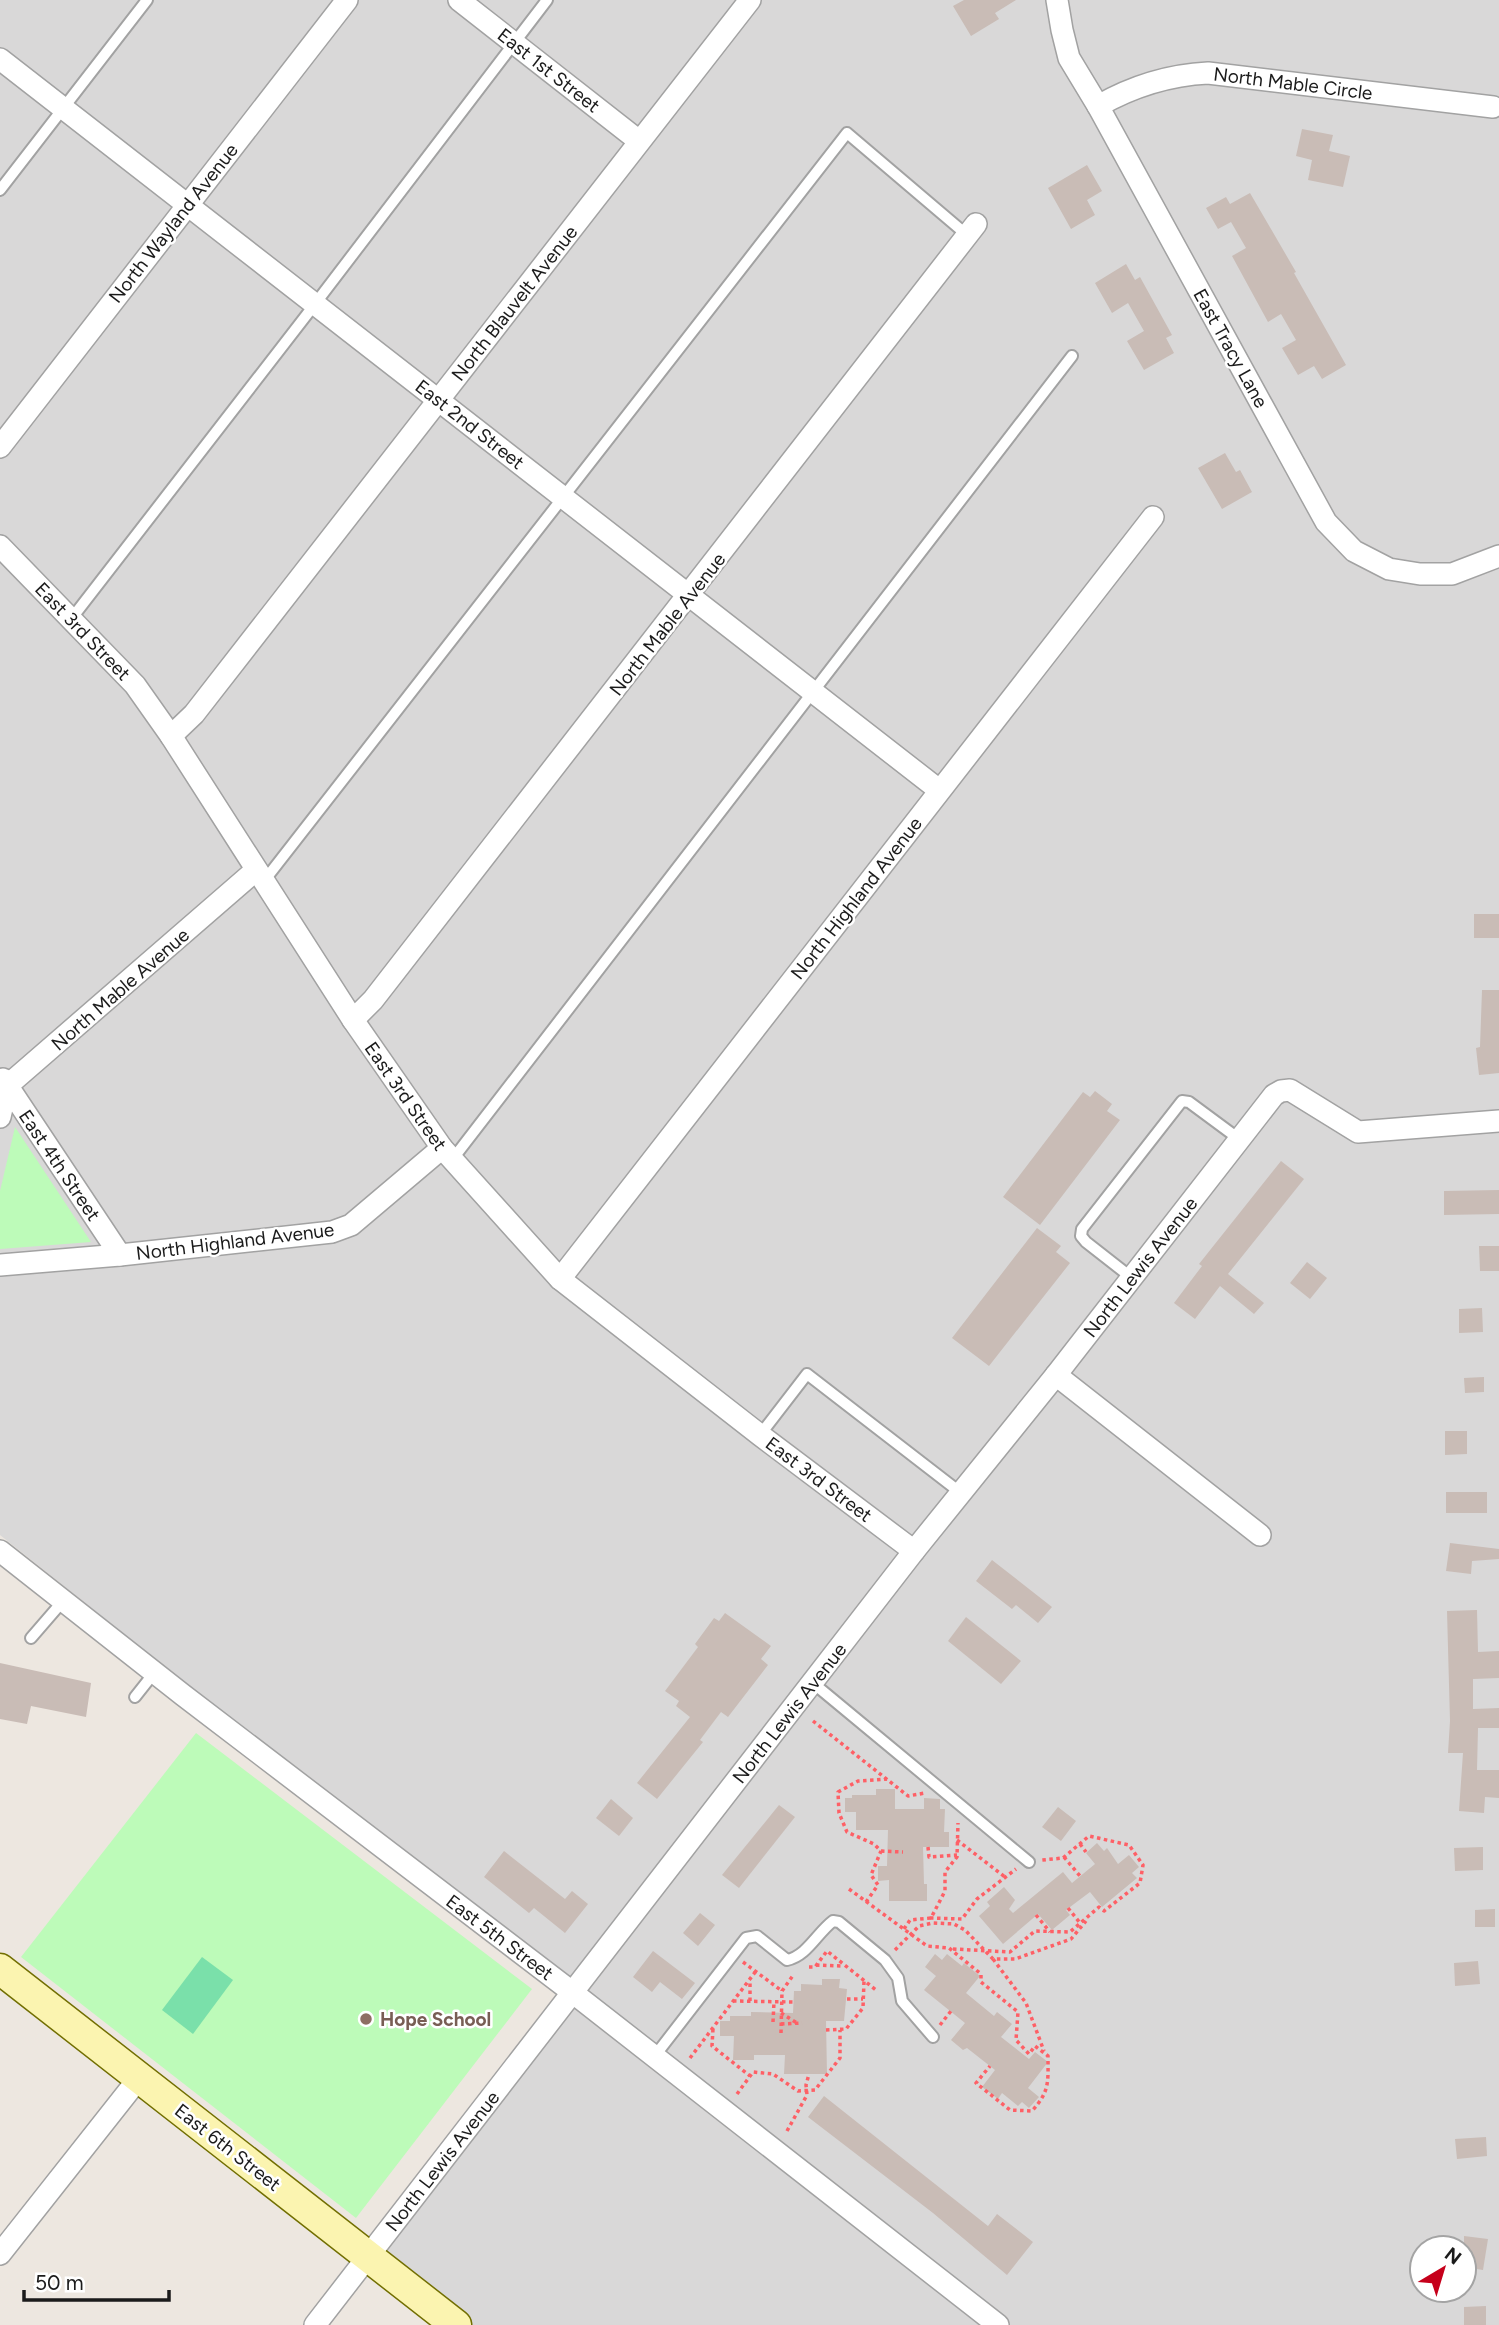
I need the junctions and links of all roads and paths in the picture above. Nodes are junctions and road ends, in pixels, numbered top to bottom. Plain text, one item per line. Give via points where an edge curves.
1 (147, 0) edge
2 (347, 0) edge
3 (459, 0) edge
4 (547, 0) edge
5 (750, 0) edge
6 (1058, 0) edge
7 (513, 43) junction
8 (0, 59) edge
9 (1098, 106) junction
10 (1493, 107) dead end
11 (63, 109) junction
12 (639, 141) junction
13 (0, 190) edge
14 (187, 205) junction
15 (972, 229) joint
16 (315, 304) junction
17 (1072, 356) dead end
18 (439, 399) junction
19 (0, 447) edge
20 (565, 498) junction
21 (1153, 517) dead end
22 (0, 546) edge
23 (1499, 556) edge
24 (689, 595) junction
25 (72, 618) junction
26 (813, 692) junction
27 (171, 736) junction
28 (939, 790) junction
29 (260, 876) junction
30 (353, 1020) junction
31 (4, 1081) edge
32 (0, 1117) edge
33 (1499, 1121) edge
34 (1240, 1139) junction
35 (447, 1154) junction
36 (120, 1255) junction
37 (0, 1265) edge
38 (1132, 1278) junction
39 (560, 1279) junction
40 (1056, 1375) junction
41 (760, 1435) junction
42 (961, 1493) junction
43 (1260, 1535) dead end
44 (915, 1550) junction
45 (0, 1551) edge
46 (63, 1601) junction
47 (31, 1638) dead end
48 (155, 1673) junction
49 (813, 1683) junction
50 (135, 1697) dead end
51 (813, 1721) dead end
52 (887, 1779) junction
53 (943, 1790) junction
54 (959, 1804) junction
55 (957, 1840) junction
56 (1080, 1844) junction
57 (928, 1847) dead end
58 (881, 1851) junction
59 (903, 1852) dead end
60 (1086, 1852) dead end
61 (957, 1856) junction
62 (1064, 1857) junction
63 (1028, 1861) junction
64 (1080, 1876) dead end
65 (1005, 1877) junction
66 (849, 1889) dead end
67 (866, 1902) junction
68 (1068, 1908) dead end
69 (1094, 1911) junction
70 (1036, 1915) dead end
71 (930, 1918) junction
72 (1080, 1923) junction
73 (1043, 1924) junction
74 (904, 1929) junction
75 (1035, 1931) junction
76 (1050, 1932) junction
77 (911, 1935) junction
78 (950, 1949) junction
79 (984, 1951) junction
80 (733, 1954) junction
81 (993, 1959) junction
82 (886, 1960) junction
83 (817, 1965) junction
84 (845, 1966) junction
85 (0, 1969) edge
86 (756, 1971) junction
87 (750, 1979) junction
88 (864, 1981) junction
89 (876, 1990) dead end
90 (782, 1991) junction
91 (572, 1992) junction
92 (863, 1999) junction
93 (847, 2000) dead end
94 (733, 2001) junction
95 (750, 2001) junction
96 (774, 2002) junction
97 (782, 2002) junction
98 (793, 2002) dead end
99 (781, 2012) junction
100 (774, 2022) dead end
101 (781, 2024) junction
102 (713, 2027) junction
103 (826, 2030) dead end
104 (840, 2030) junction
105 (781, 2033) dead end
106 (933, 2037) dead end
107 (1044, 2053) junction
108 (654, 2057) junction
109 (690, 2058) dead end
110 (990, 2066) dead end
111 (809, 2074) dead end
112 (750, 2076) junction
113 (139, 2078) junction
114 (806, 2091) junction
115 (737, 2094) dead end
116 (787, 2131) dead end
117 (0, 2255) edge
118 (369, 2256) junction
119 (315, 2325) edge
120 (456, 2325) edge
121 (998, 2325) edge

1 - 11 lane
2 - 14 street, North Wayland Avenue
3 - 7 street, East 1st Street
4 - 7 lane
5 - 12 street, North Blauvelt Avenue
6 - 9 street, East Tracy Lane via 1069,58
7 - 12 street, East 1st Street
7 - 16 lane
8 - 11 street, East 2nd Street
9 - 10 street, North Mable Circle via 1146,84 1208,73
9 - 23 street, East Tracy Lane via 1326,522 1339,537 1354,551 1389,569 1420,574 1451,574
11 - 13 lane
11 - 14 street, East 2nd Street
12 - 18 street, North Blauvelt Avenue
14 - 16 street, East 2nd Street
14 - 19 street, North Wayland Avenue
15 - 20 lane via 847,133
15 - 24 street, North Mable Avenue
16 - 18 street, East 2nd Street
16 - 25 lane
17 - 26 lane
18 - 20 street, East 2nd Street
18 - 27 street, North Blauvelt Avenue via 194,714
20 - 24 street, East 2nd Street
20 - 29 lane
21 - 28 street, North Highland Avenue
22 - 25 street, East 3rd Street
24 - 26 street, East 2nd Street
24 - 30 street, North Mable Avenue
25 - 27 street, East 3rd Street via 135,685
26 - 28 street, East 2nd Street
26 - 35 lane
27 - 29 street, East 3rd Street
28 - 39 street, North Highland Avenue
29 - 30 street, East 3rd Street
29 - 31 street, North Mable Avenue
30 - 35 street, East 3rd Street
31 - 32 street
31 - 36 street, East 4th Street
33 - 34 street, North Lewis Avenue via 1358,1132 1290,1090 1266,1103
34 - 38 street, North Lewis Avenue
34 - 38 lane via 1182,1101 1082,1229 1086,1242
35 - 36 street, North Highland Avenue via 351,1225 332,1232
35 - 39 street, East 3rd Street
36 - 37 street, North Highland Avenue
38 - 40 street, North Lewis Avenue
39 - 41 street, East 3rd Street
40 - 42 street, North Lewis Avenue
40 - 43 street
41 - 42 lane via 807,1374
41 - 44 street, East 3rd Street
42 - 44 street, North Lewis Avenue
44 - 49 street, North Lewis Avenue
45 - 46 street, East 5th Street
46 - 47 lane
46 - 48 street, East 5th Street
48 - 50 lane
48 - 91 street, East 5th Street
49 - 53 lane
49 - 91 street, North Lewis Avenue
51 - 52 path
52 - 53 path via 908,1796
52 - 58 path via 858,1781 838,1792 839,1813 847,1832
53 - 54 lane
54 - 55 path
54 - 63 lane
55 - 61 path
55 - 65 path
56 - 60 path
56 - 62 path
56 - 69 path via 1089,1836 1129,1845 1143,1865 1140,1883 1104,1911 1099,1907
57 - 61 path via 929,1857
58 - 59 path
58 - 67 path via 871,1875 878,1885
61 - 71 path via 945,1872 945,1891
62 - 63 path
62 - 64 path
63 - 65 path
65 - 71 path via 977,1899 962,1919
66 - 67 path
67 - 74 path
68 - 72 path
69 - 72 path
69 - 81 path via 1071,1939 1015,1959
70 - 73 path
71 - 74 path via 911,1920
72 - 76 path via 1070,1932
73 - 75 path
73 - 76 path
74 - 77 path
75 - 76 path
75 - 79 path via 1010,1952
77 - 78 path via 927,1946
77 - 79 path via 919,1926 954,1924
77 - 82 path
78 - 79 path
78 - 107 path via 1018,2012 1016,2040 1030,2054 1035,2046
79 - 81 path
80 - 82 lane via 746,1938 757,1936 792,1960 832,1921
80 - 86 path
80 - 108 lane
81 - 107 path via 1026,2003
82 - 106 lane via 898,1978 902,2001
83 - 84 path
83 - 84 path via 827,1951
83 - 90 path via 800,1966
84 - 88 path
85 - 113 main road, East 6th Street
86 - 87 path
86 - 90 path
87 - 94 path
87 - 95 path
88 - 89 path
88 - 92 path
90 - 97 path
91 - 108 street, East 5th Street
91 - 118 street, North Lewis Avenue
92 - 93 path
92 - 104 path via 863,2008
94 - 95 path
94 - 102 path
95 - 96 path
96 - 97 path
96 - 100 path
97 - 98 path
97 - 99 path
99 - 101 path
99 - 101 path via 800,2023
101 - 105 path
102 - 109 path
102 - 112 path via 712,2046
103 - 104 path
104 - 114 path via 839,2058 815,2090
107 - 110 path via 1048,2056 1048,2087 1032,2111 1010,2110 976,2083
108 - 121 street, East 5th Street
111 - 114 path
112 - 114 path via 753,2072 773,2074 797,2091
112 - 115 path
113 - 117 street
113 - 118 main road, East 6th Street
114 - 116 path
118 - 119 street, North Lewis Avenue
118 - 120 main road, East 6th Street

